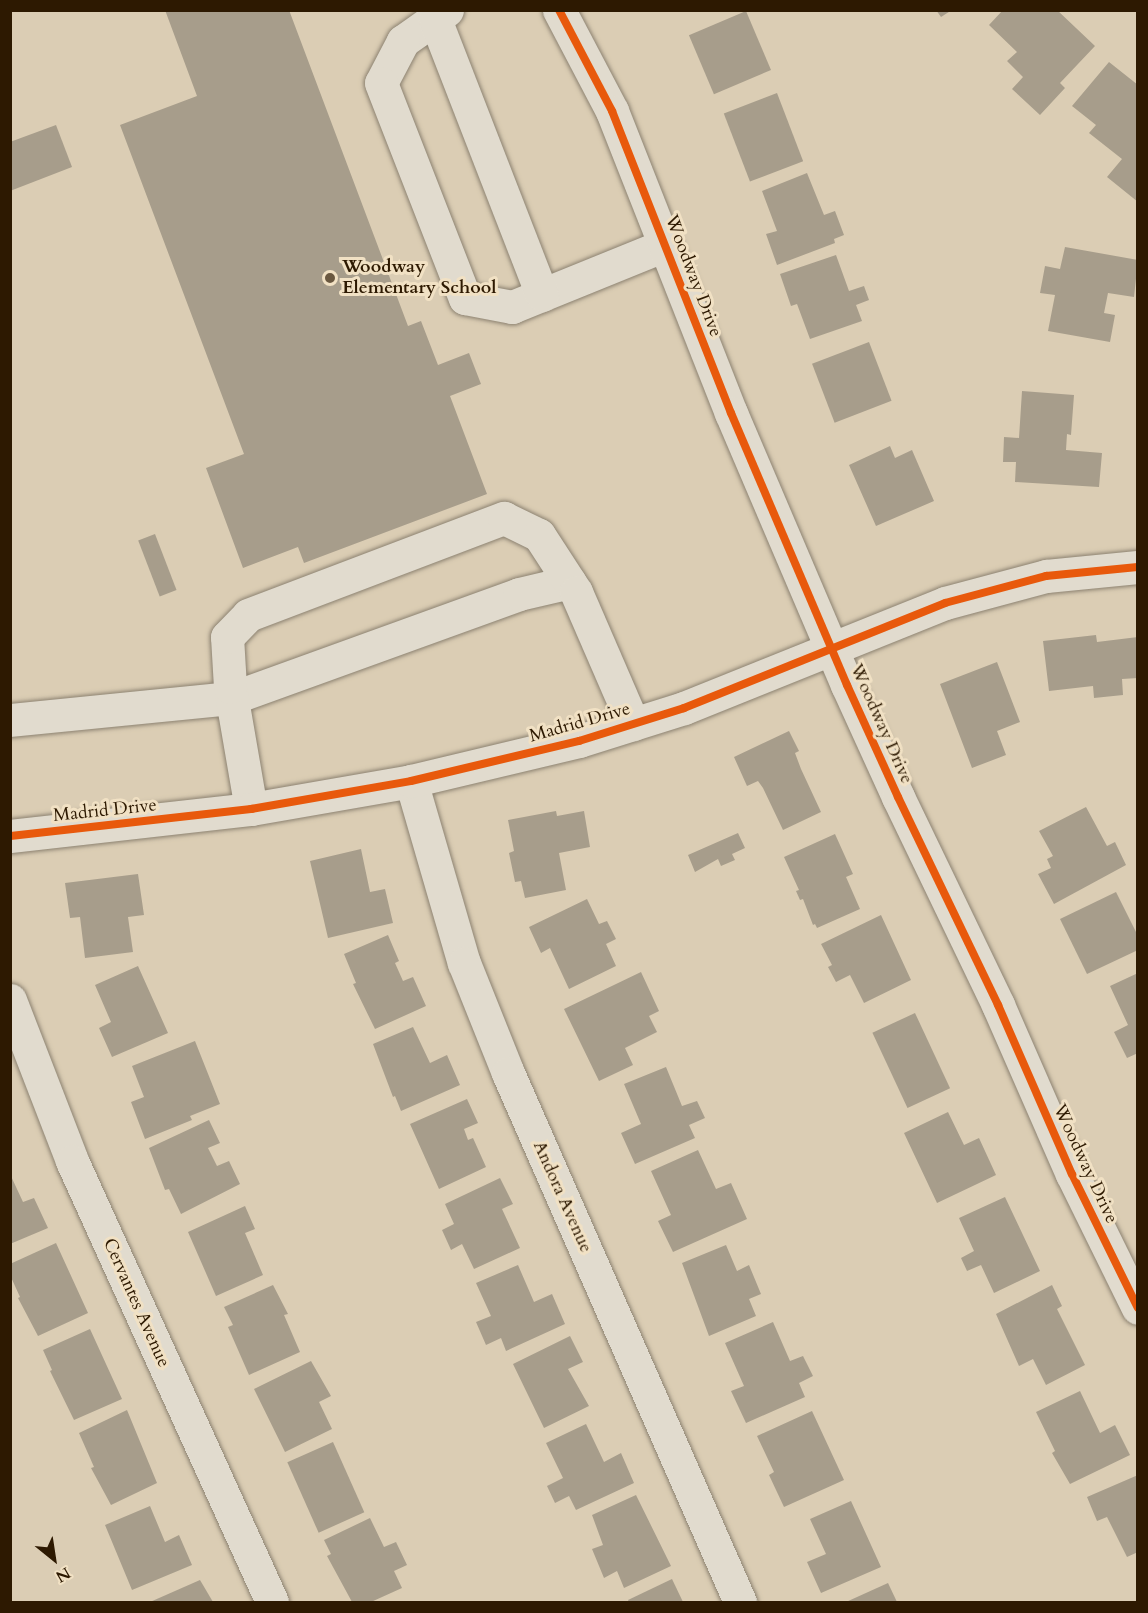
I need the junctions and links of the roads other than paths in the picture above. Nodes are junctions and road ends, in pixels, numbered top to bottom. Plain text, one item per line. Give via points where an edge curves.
1 (559, 10) edge
2 (441, 15) edge
3 (665, 245) junction
4 (542, 295) junction
5 (1137, 567) edge
6 (570, 582) junction
7 (830, 647) junction
8 (232, 698) junction
9 (10, 720) edge
10 (633, 724) junction
11 (411, 781) junction
12 (251, 809) junction
13 (10, 836) edge
14 (10, 1000) edge
15 (1137, 1308) edge
16 (272, 1602) edge
17 (740, 1602) edge

1 - 3 street, Woodway Drive via 612,111
2 - 4 street
2 - 4 street via 403,41 381,83 465,298 512,307
3 - 4 street
3 - 7 street, Woodway Drive
5 - 7 street, Madrid Drive via 1046,576 945,603
6 - 8 street via 519,594
6 - 8 street via 539,535 504,518 248,615 227,637
6 - 10 street
7 - 10 street, Madrid Drive via 684,708
7 - 15 street, Woodway Drive via 998,1005 1071,1174
8 - 9 street
8 - 12 street
10 - 11 street, Madrid Drive via 579,741
11 - 12 street, Madrid Drive
11 - 17 street, Andora Avenue via 464,963
12 - 13 street, Madrid Drive
14 - 16 street, Cervantes Avenue via 72,1161

